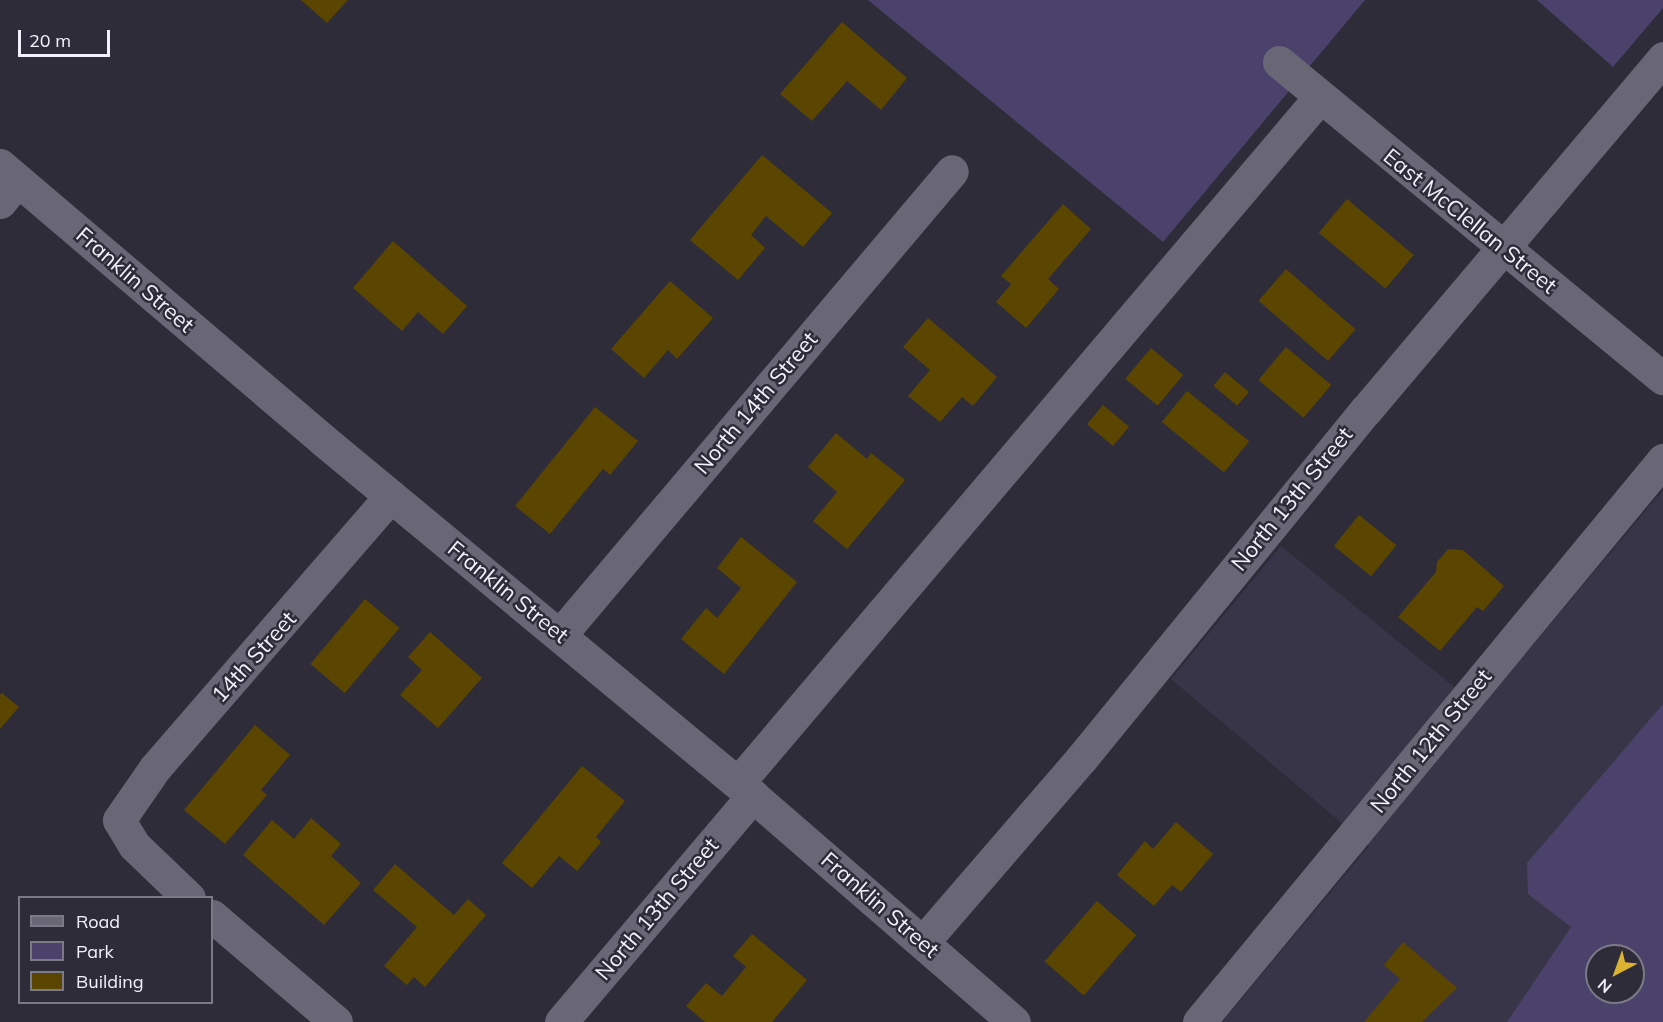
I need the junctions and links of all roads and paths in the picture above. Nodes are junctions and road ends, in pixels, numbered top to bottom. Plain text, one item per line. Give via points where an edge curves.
1 (1663, 58) edge
2 (1279, 62) dead end
3 (1320, 97) junction
4 (952, 171) dead end
5 (6, 182) edge
6 (1504, 250) junction
7 (1663, 378) edge
8 (1663, 460) edge
9 (391, 496) junction
10 (561, 635) junction
11 (746, 790) junction
12 (188, 896) edge
13 (213, 917) edge
14 (923, 942) junction
15 (1205, 1020) edge
16 (336, 1022) edge
17 (561, 1022) edge
18 (1014, 1022) edge

1 - 6 street, North 13th Street
2 - 3 street, East McClellan Street
3 - 6 street, East McClellan Street
3 - 11 street, North 13th Street
4 - 10 street, North 14th Street
5 - 9 street, Franklin Street
6 - 7 street, East McClellan Street
6 - 14 street, North 13th Street via 1366,410 1081,759
8 - 15 street, North 12th Street
9 - 10 street, Franklin Street
9 - 12 street, 14th Street via 155,768 119,820 134,845
10 - 11 street, Franklin Street
11 - 14 street, Franklin Street
11 - 17 street, North 13th Street
13 - 16 street
14 - 18 street, Franklin Street

